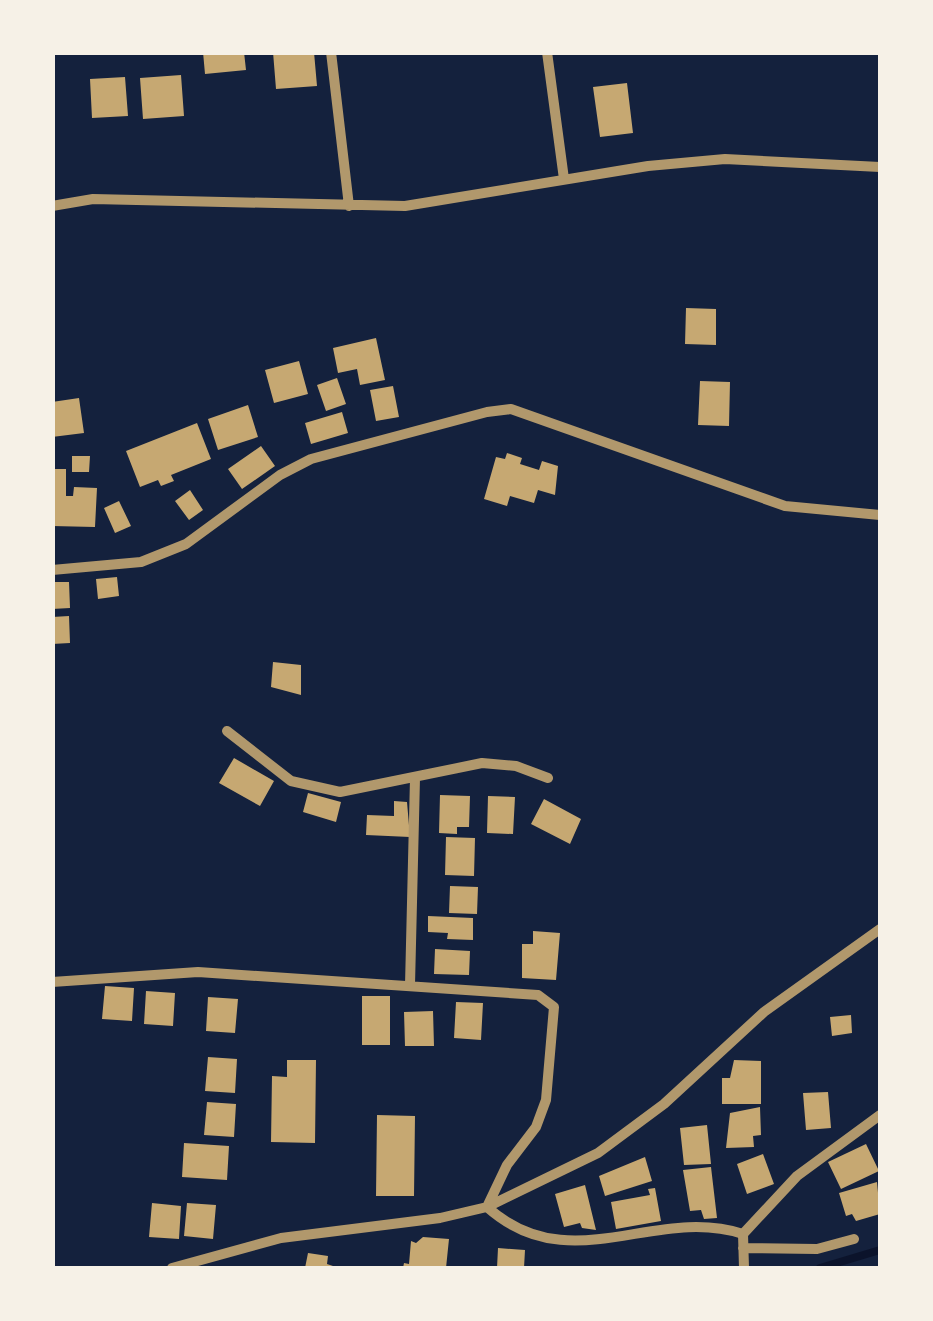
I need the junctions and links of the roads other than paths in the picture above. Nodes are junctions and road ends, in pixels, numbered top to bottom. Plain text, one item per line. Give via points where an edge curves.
1 (331, 52) edge
2 (547, 52) edge
3 (880, 167) edge
4 (564, 179) junction
5 (52, 206) edge
6 (349, 206) junction
7 (880, 516) edge
8 (52, 570) edge
9 (227, 732) dead end
10 (415, 778) junction
11 (548, 778) dead end
12 (880, 929) edge
13 (52, 982) edge
14 (410, 986) junction
15 (880, 1116) edge
16 (487, 1207) junction
17 (743, 1234) junction
18 (854, 1238) dead end
19 (743, 1248) junction
20 (172, 1268) edge
21 (744, 1268) edge

1 - 6 street
2 - 4 street
3 - 4 street via 724,159
4 - 6 street via 405,206
5 - 6 street via 93,199
7 - 8 street via 786,506 511,410 311,460 186,544 142,562
9 - 10 street via 291,782 340,792
10 - 11 street via 482,763
10 - 14 street
12 - 16 street via 764,1012 664,1104 598,1153
13 - 14 street via 198,972
14 - 16 street via 538,995 554,1007 546,1100
15 - 17 street via 797,1176
16 - 17 street via 511,1228 543,1240 700,1228
16 - 20 street via 280,1238
17 - 19 street
18 - 19 street via 817,1249
19 - 21 street

